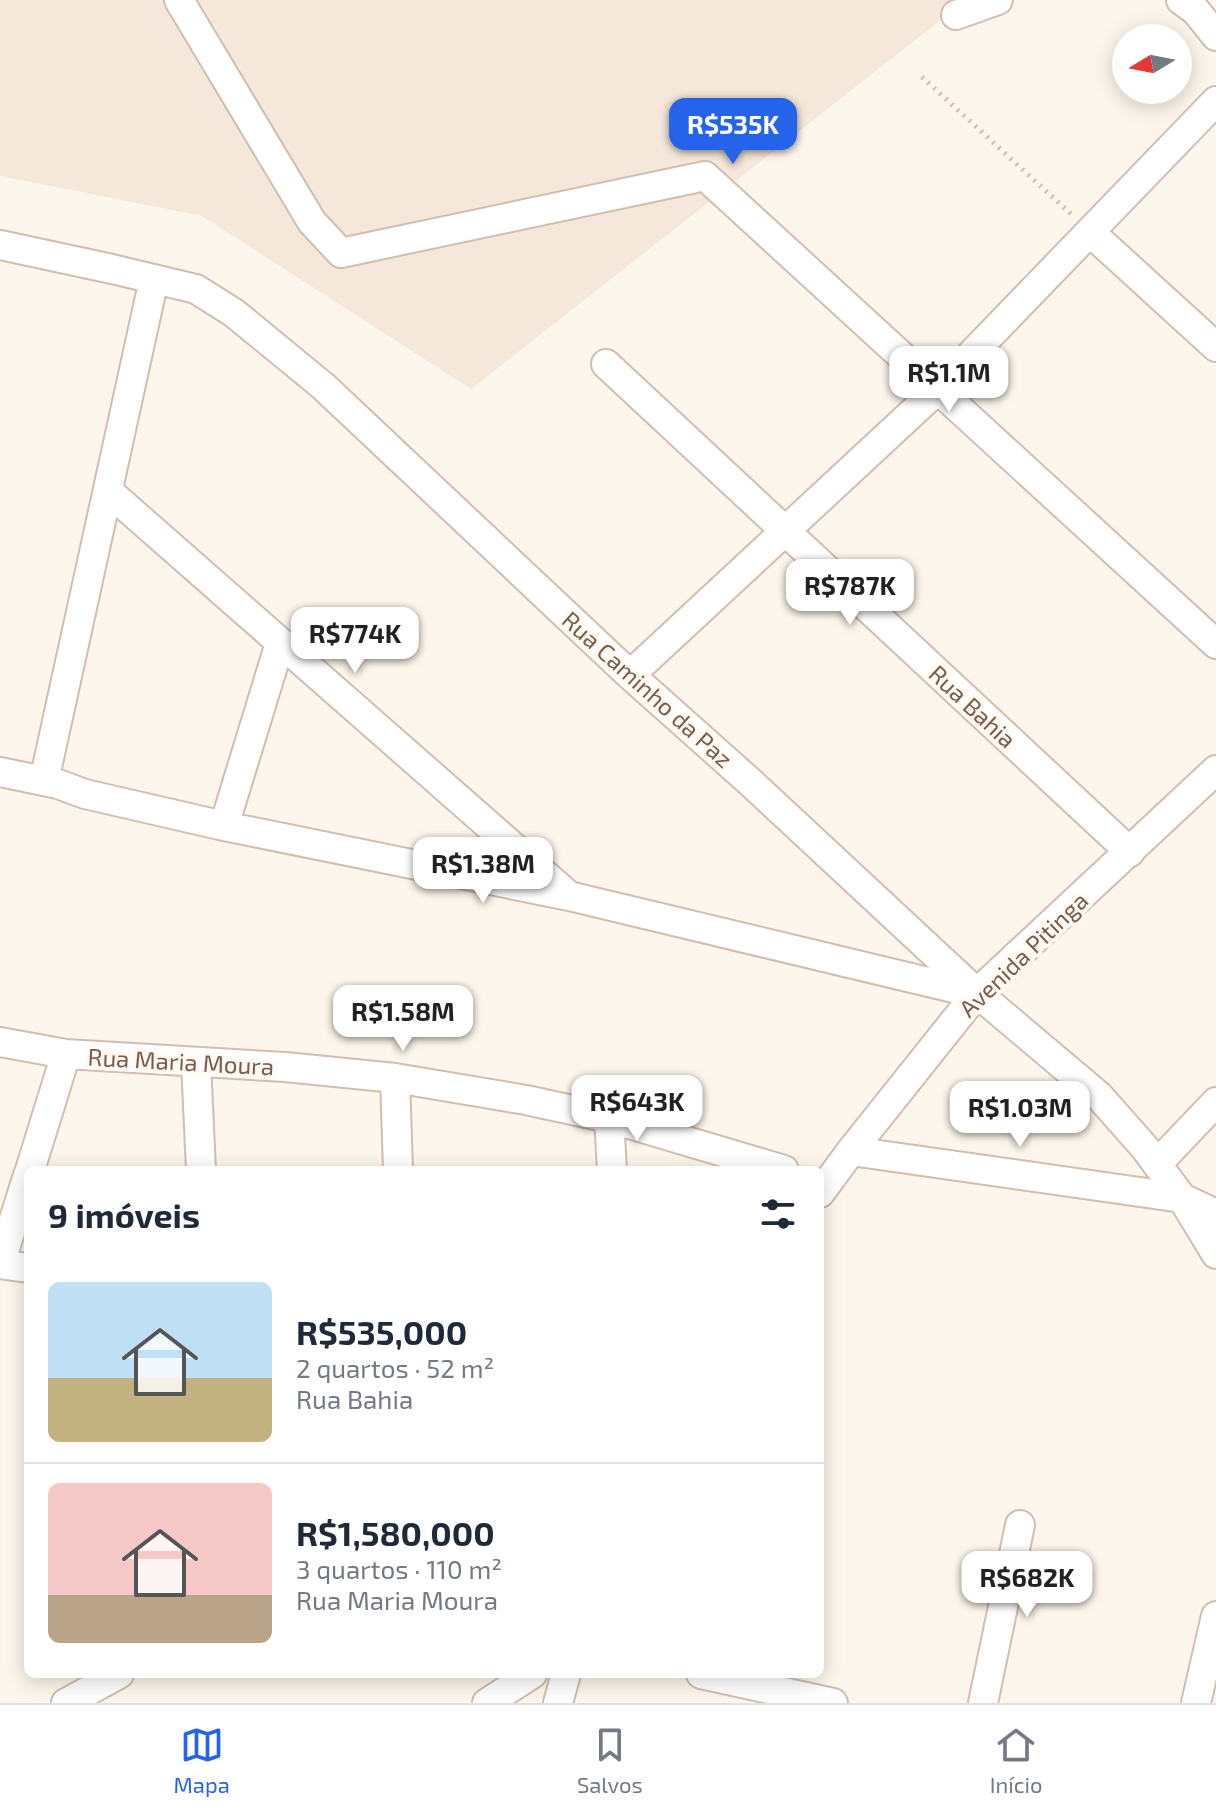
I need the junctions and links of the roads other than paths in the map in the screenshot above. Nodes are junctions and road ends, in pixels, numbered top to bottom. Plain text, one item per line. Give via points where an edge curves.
1 (179, 0) edge
2 (998, 0) edge
3 (1181, 0) edge
4 (956, 15) dead end
5 (1216, 36) edge
6 (1216, 101) edge
7 (1090, 232) junction
8 (0, 245) edge
9 (154, 279) junction
10 (1216, 347) edge
11 (606, 364) dead end
12 (938, 389) junction
13 (108, 491) junction
14 (785, 531) junction
15 (280, 643) junction
16 (1216, 644) edge
17 (630, 675) junction
18 (1216, 770) edge
19 (0, 772) edge
20 (44, 781) junction
21 (224, 826) junction
22 (1130, 852) junction
23 (569, 896) junction
24 (977, 993) junction
25 (0, 1042) edge
26 (66, 1054) junction
27 (196, 1062) junction
28 (395, 1078) junction
29 (1216, 1102) edge
30 (609, 1118) junction
31 (851, 1151) junction
32 (1157, 1164) junction
33 (31, 1166) edge
34 (201, 1166) edge
35 (398, 1166) edge
36 (612, 1166) edge
37 (771, 1166) edge
38 (824, 1183) edge
39 (24, 1189) edge
40 (1182, 1198) junction
41 (1216, 1214) edge
42 (1216, 1254) edge
43 (0, 1264) edge
44 (24, 1267) edge
45 (1020, 1525) dead end
46 (1216, 1616) edge
47 (112, 1678) edge
48 (526, 1678) edge
49 (565, 1678) edge
50 (720, 1678) edge
51 (771, 1689) edge
52 (66, 1703) edge
53 (487, 1703) edge
54 (558, 1703) edge
55 (833, 1703) edge
56 (983, 1703) edge
57 (1196, 1703) edge

1 - 12 street via 312,222 341,253 705,176
2 - 4 street
3 - 5 street
6 - 7 street
7 - 10 street
7 - 12 street
8 - 9 street, Rua Caminho da Paz
9 - 13 street
9 - 17 street, Rua Caminho da Paz via 196,289 274,345
11 - 14 street, Rua Bahia
12 - 14 street
12 - 16 street
13 - 15 street
13 - 20 street
14 - 17 street
14 - 22 street, Rua Bahia
15 - 21 street
15 - 23 street
17 - 24 street, Rua Caminho da Paz
18 - 22 street, Avenida Pitinga
19 - 20 street
20 - 21 street
21 - 23 street
22 - 24 street, Avenida Pitinga
23 - 24 street
24 - 31 street, Avenida Pitinga
24 - 32 street, Rua Caminho da Paz via 1099,1096
25 - 26 street, Rua Maria Moura
26 - 27 street, Rua Maria Moura
26 - 33 street
27 - 28 street, Rua Maria Moura
27 - 34 street
28 - 30 street, Rua Maria Moura
28 - 35 street
29 - 32 street
30 - 36 street
30 - 37 street, Rua Maria Moura
31 - 38 street, Avenida Pitinga
31 - 40 street
32 - 40 street, Rua Caminho da Paz
39 - 43 street
40 - 41 street
40 - 42 street, Rua Caminho da Paz
43 - 44 street
45 - 56 street
46 - 57 street
47 - 52 street
48 - 53 street
49 - 54 street
50 - 51 street
51 - 55 street

